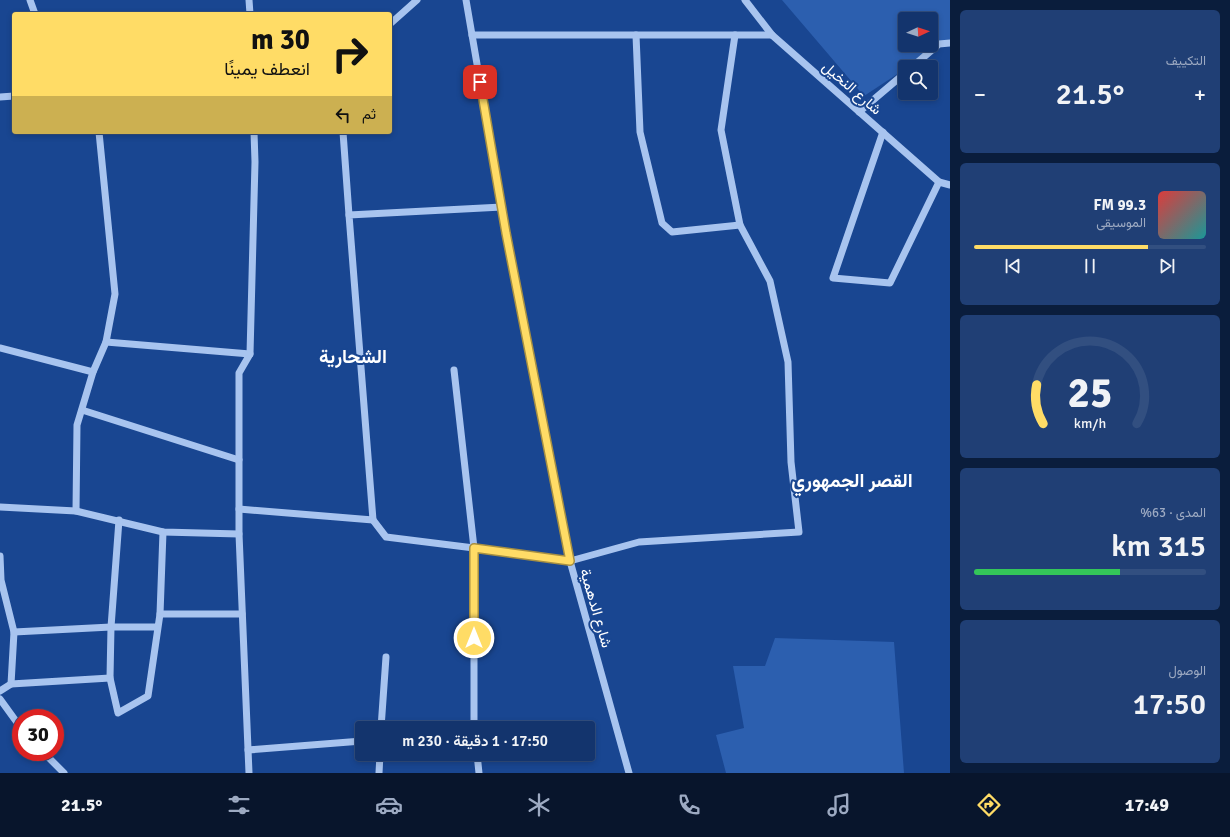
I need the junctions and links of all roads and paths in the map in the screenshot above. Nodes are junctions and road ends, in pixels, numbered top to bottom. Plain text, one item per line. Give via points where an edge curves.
1 (30, 0) edge
2 (249, 0) edge
3 (417, 0) edge
4 (466, 0) edge
5 (745, 0) edge
6 (34, 12) edge
7 (250, 12) edge
8 (392, 22) edge
9 (772, 34) junction
10 (472, 35) junction
11 (636, 35) junction
12 (735, 35) junction
13 (950, 43) edge
14 (920, 60) edge
15 (898, 79) edge
16 (12, 96) edge
17 (0, 97) edge
18 (860, 112) junction
19 (883, 132) junction
20 (99, 134) edge
21 (254, 134) edge
22 (343, 134) edge
23 (939, 182) junction
24 (950, 185) edge
25 (502, 207) junction
26 (349, 215) junction
27 (740, 225) junction
28 (106, 342) junction
29 (0, 348) edge
30 (250, 354) junction
31 (454, 370) dead end
32 (93, 372) junction
33 (82, 410) junction
34 (239, 460) junction
35 (0, 507) edge
36 (239, 509) junction
37 (76, 511) junction
38 (119, 520) junction
39 (373, 520) junction
40 (163, 532) junction
41 (238, 534) junction
42 (474, 548) junction
43 (0, 556) edge
44 (570, 561) junction
45 (160, 614) junction
46 (242, 614) junction
47 (111, 627) junction
48 (157, 627) junction
49 (14, 632) junction
50 (386, 657) dead end
51 (110, 678) junction
52 (11, 684) junction
53 (0, 692) edge
54 (0, 699) edge
55 (12, 716) edge
56 (381, 721) edge
57 (474, 721) edge
58 (355, 742) edge
59 (248, 750) junction
60 (53, 761) edge
61 (380, 761) edge
62 (478, 761) edge
63 (64, 773) edge
64 (249, 773) edge
65 (379, 773) edge
66 (479, 773) edge
67 (629, 773) edge

1 - 6 street
2 - 7 street
3 - 8 street
4 - 10 street, شارع الدهمية
5 - 9 street, شارع النخيل
9 - 12 street
9 - 18 street, شارع النخيل
10 - 11 street
10 - 25 street, شارع الدهمية
11 - 12 street
11 - 27 street via 640,132 662,223 672,232
12 - 27 street via 721,130
13 - 14 street via 939,44
15 - 18 street
16 - 17 street
18 - 19 street, شارع النخيل
19 - 23 street, شارع النخيل
19 - 23 street via 833,278 890,283
20 - 28 street via 115,294
21 - 30 street
22 - 26 street
23 - 24 street, شارع النخيل
25 - 26 street
25 - 44 street, شارع الدهمية
26 - 39 street
27 - 44 street via 770,281 788,362 791,462 799,532 639,542
28 - 30 street
28 - 32 street
29 - 32 street
30 - 34 street via 239,373
31 - 42 street
32 - 33 street
33 - 34 street
33 - 37 street via 77,425
34 - 36 street
35 - 37 street
36 - 39 street
36 - 41 street
37 - 38 street
38 - 40 street
38 - 47 street
39 - 42 street via 386,537
40 - 41 street
40 - 45 street
41 - 46 street
42 - 44 street
42 - 57 street
43 - 49 street via 1,580
44 - 67 street, شارع الدهمية
45 - 46 street
45 - 48 street
46 - 59 street
47 - 48 street
47 - 49 street
47 - 51 street
48 - 51 street via 148,696 118,713
49 - 52 street
50 - 56 street
51 - 52 street
52 - 53 street
54 - 55 street
58 - 59 street
59 - 64 street
60 - 63 street
61 - 65 street
62 - 66 street

